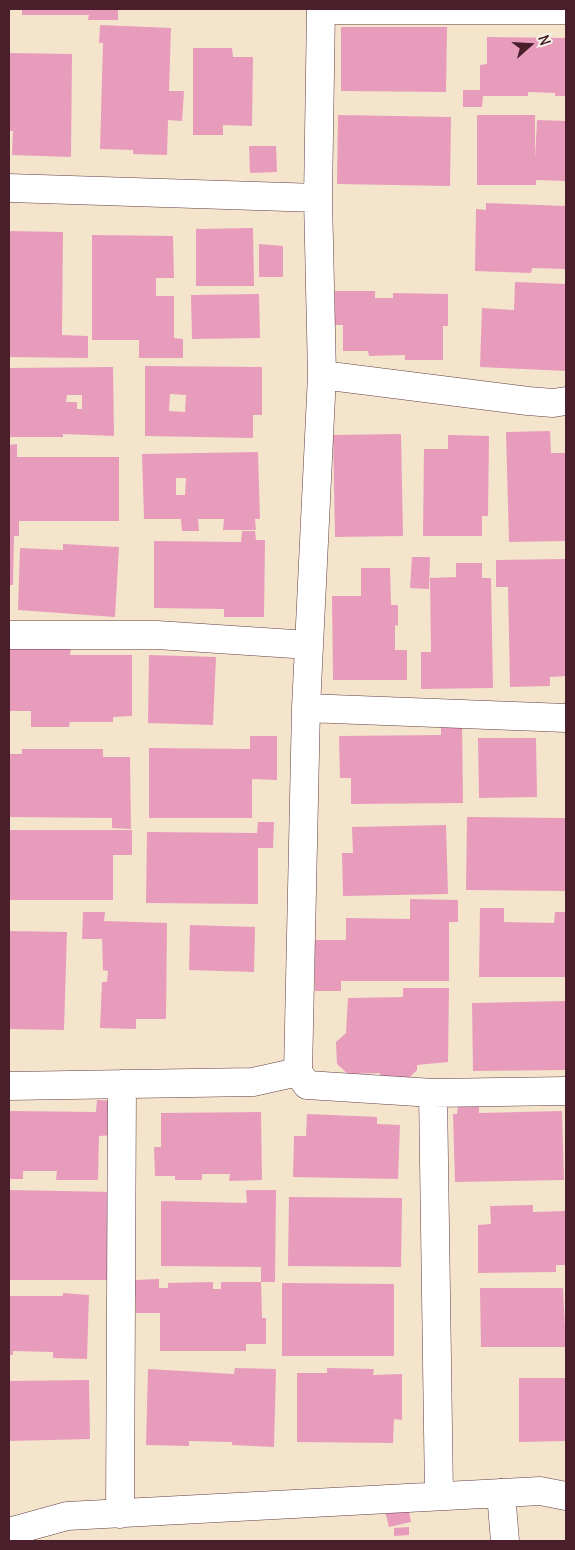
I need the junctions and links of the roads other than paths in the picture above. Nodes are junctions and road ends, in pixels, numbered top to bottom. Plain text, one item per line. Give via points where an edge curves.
1 (321, 9) edge
2 (566, 10) edge
3 (9, 188) edge
4 (318, 198) junction
5 (322, 375) junction
6 (566, 401) edge
7 (9, 635) edge
8 (309, 645) junction
9 (306, 708) junction
10 (566, 718) edge
11 (298, 1072) junction
12 (122, 1084) junction
13 (9, 1086) edge
14 (566, 1091) edge
15 (433, 1093) junction
16 (501, 1493) junction
17 (439, 1496) junction
18 (566, 1496) edge
19 (120, 1514) junction
20 (9, 1532) edge
21 (505, 1541) edge

1 - 2 street
1 - 4 street
3 - 4 street
4 - 5 street
5 - 6 street via 528,402
5 - 8 street
7 - 8 street via 157,635
8 - 9 street
9 - 10 street
9 - 11 street
11 - 12 street via 253,1082
11 - 15 street via 307,1086
12 - 13 street
12 - 19 street
14 - 15 street
15 - 17 street
16 - 17 street
16 - 18 street via 540,1491
16 - 21 street
17 - 19 street
19 - 20 street via 67,1516

